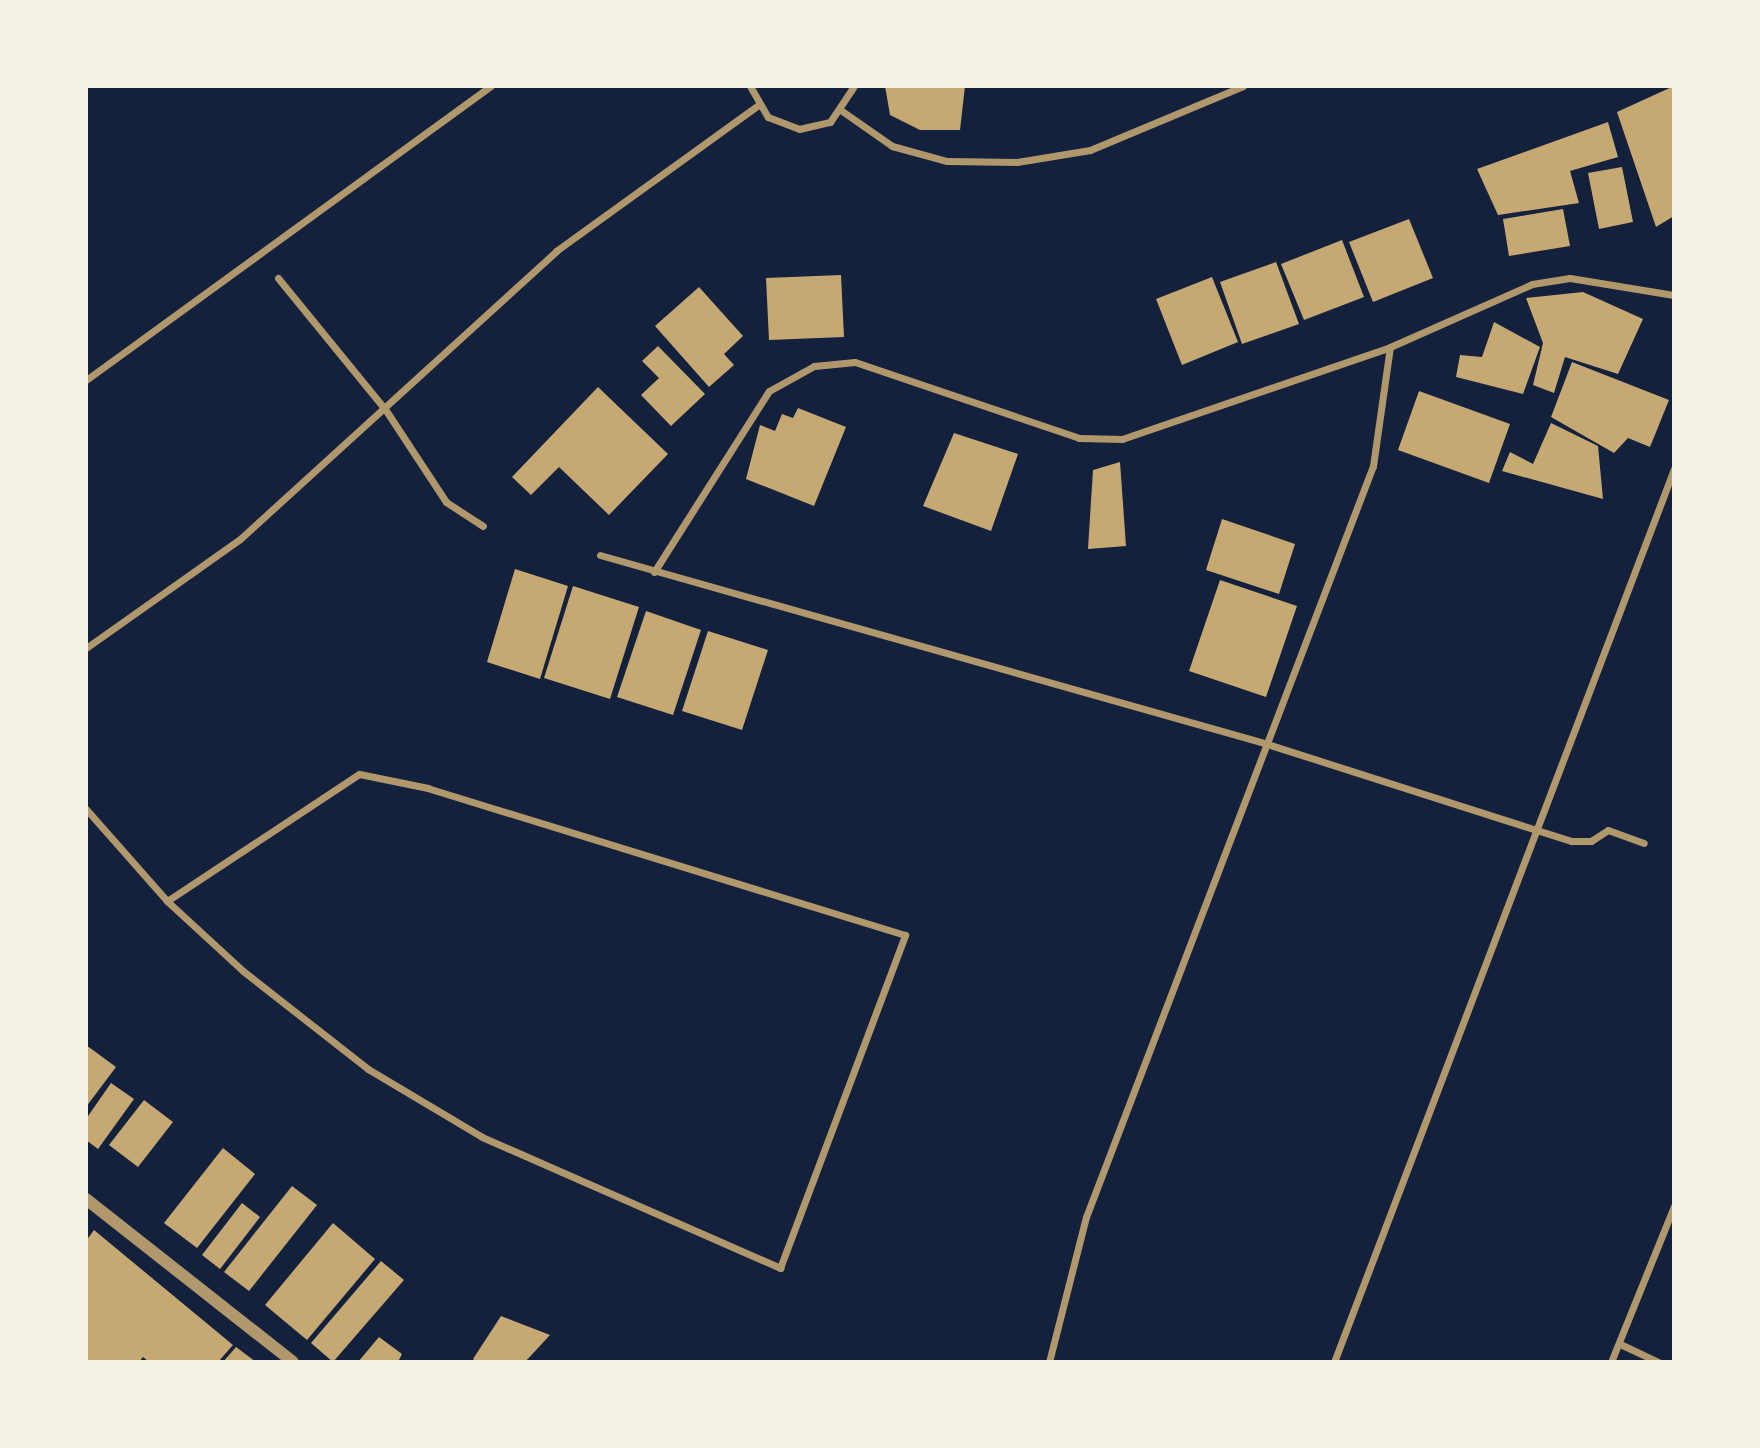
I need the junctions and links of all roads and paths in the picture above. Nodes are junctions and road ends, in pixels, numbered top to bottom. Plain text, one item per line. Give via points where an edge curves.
1 (490, 86) edge
2 (750, 86) edge
3 (854, 86) edge
4 (1243, 86) edge
5 (757, 106) junction
6 (842, 111) junction
7 (278, 278) dead end
8 (1674, 295) edge
9 (1390, 347) junction
10 (86, 380) edge
11 (385, 409) junction
12 (1674, 469) edge
13 (483, 526) dead end
14 (600, 555) dead end
15 (654, 572) junction
16 (86, 648) edge
17 (1264, 743) junction
18 (86, 809) edge
19 (1540, 831) junction
20 (1644, 843) dead end
21 (167, 901) junction
22 (86, 1199) edge
23 (1674, 1206) edge
24 (1620, 1344) junction
25 (293, 1362) edge
26 (1048, 1362) edge
27 (1334, 1362) edge
28 (1611, 1362) edge
29 (1658, 1362) edge

1 - 10 street
2 - 5 street
3 - 6 street
4 - 6 street via 1090,149 1017,162 947,161 892,146
5 - 6 street via 799,129 830,122
5 - 11 street via 556,251
7 - 11 street
8 - 9 street via 1570,278 1532,284
9 - 15 street via 1122,439 1079,438 855,362 814,366 769,391
9 - 17 street via 1373,466
11 - 13 street via 446,502
11 - 16 street via 240,539
12 - 19 street
14 - 15 street
15 - 17 street
17 - 19 street
17 - 26 street via 1086,1217
18 - 21 street
19 - 20 street via 1581,843 1608,830
19 - 27 street
21 - 21 street via 243,971 424,1105 482,1138 780,1268 905,935 428,788 359,774
22 - 25 street
23 - 24 street
24 - 28 street
24 - 29 street

